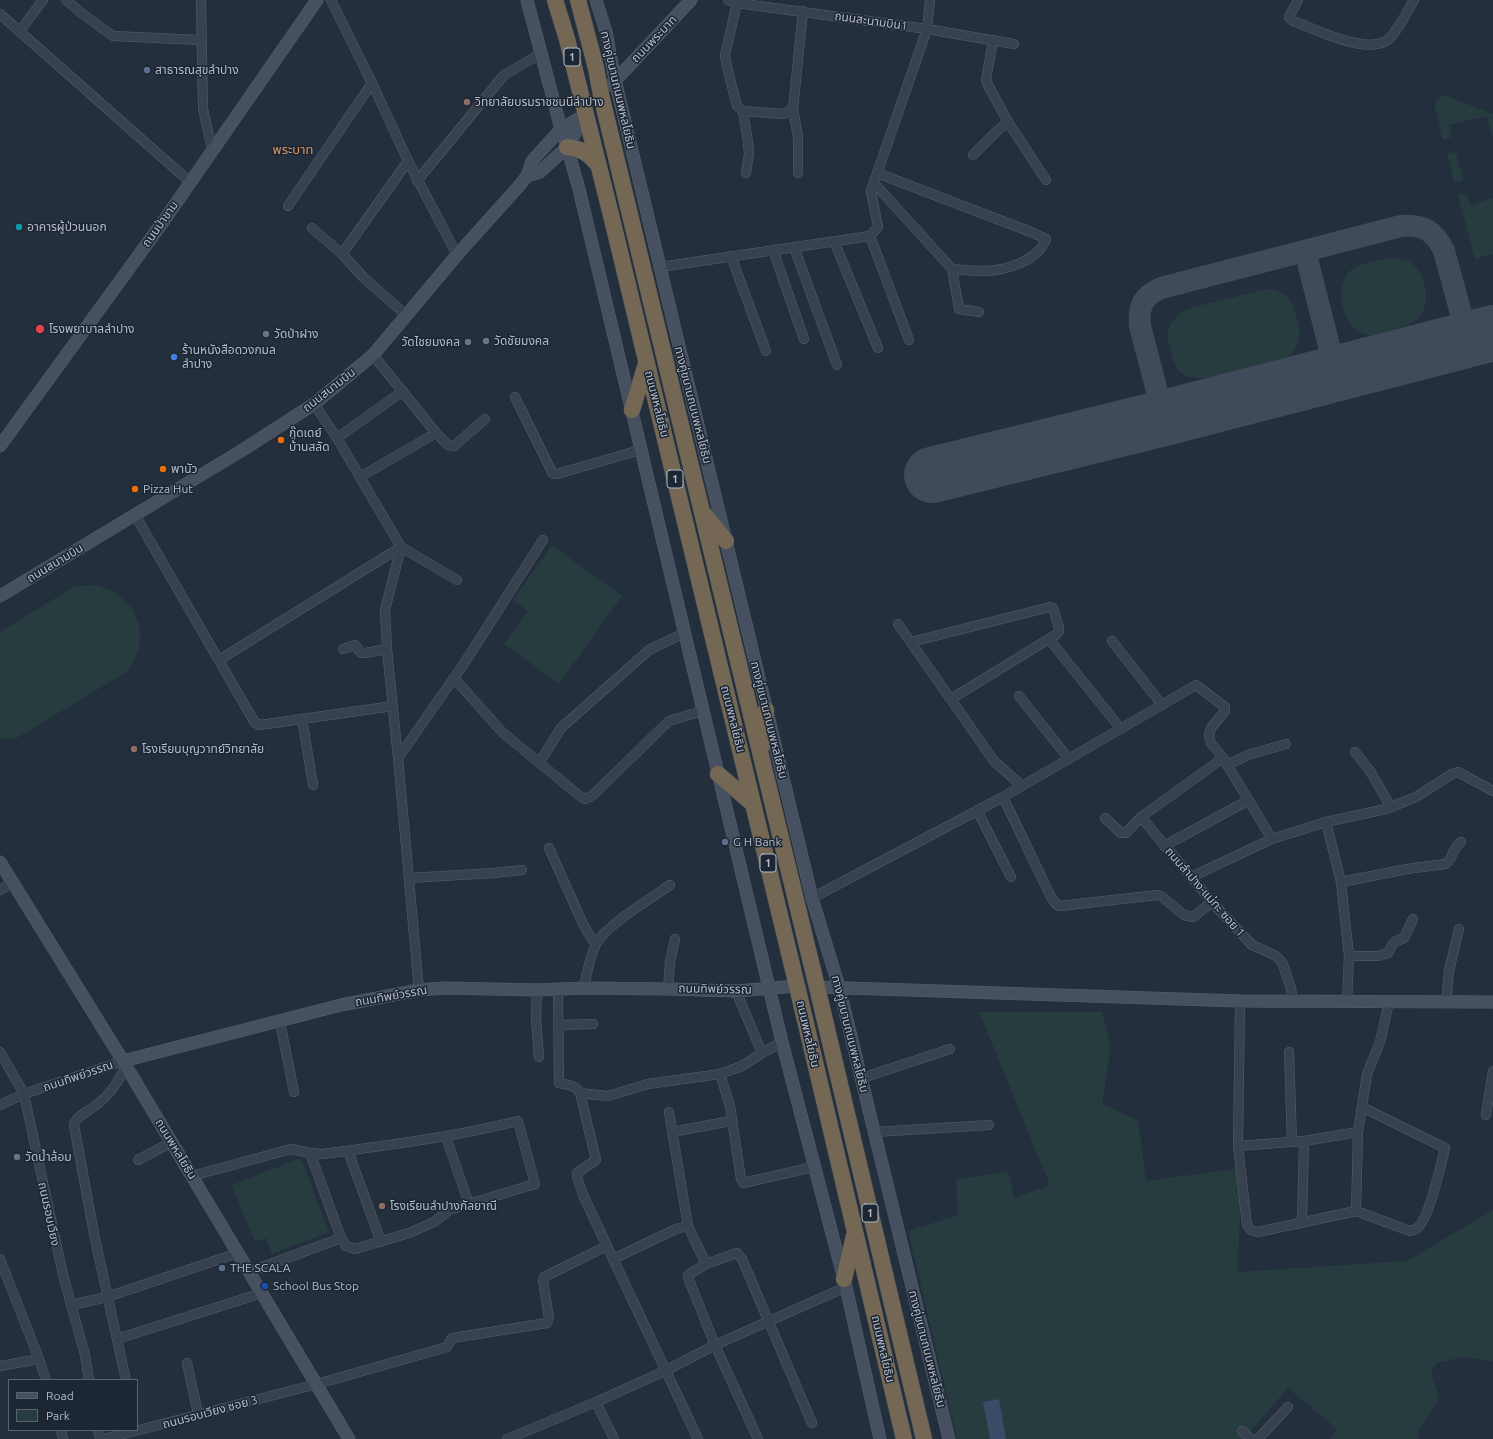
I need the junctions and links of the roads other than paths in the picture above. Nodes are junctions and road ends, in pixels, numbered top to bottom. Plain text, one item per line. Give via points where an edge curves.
1 (43, 0) edge
2 (66, 0) edge
3 (201, 0) edge
4 (317, 0) edge
5 (331, 0) edge
6 (527, 0) edge
7 (555, 0) edge
8 (578, 0) edge
9 (596, 0) edge
10 (691, 0) edge
11 (930, 0) edge
12 (1298, 0) edge
13 (1414, 0) edge
14 (733, 1) edge
15 (803, 11) junction
16 (0, 14) edge
17 (928, 29) junction
18 (19, 32) junction
19 (201, 40) junction
20 (993, 40) junction
21 (1014, 44) dead end
22 (542, 53) junction
23 (615, 80) junction
24 (372, 83) junction
25 (601, 95) junction
26 (793, 110) junction
27 (743, 111) junction
28 (586, 114) junction
29 (1008, 122) junction
30 (561, 129) junction
31 (567, 147) junction
32 (212, 150) junction
33 (973, 155) dead end
34 (408, 161) junction
35 (599, 166) junction
36 (746, 173) dead end
37 (798, 173) dead end
38 (877, 173) junction
39 (527, 176) junction
40 (1046, 180) dead end
41 (418, 181) junction
42 (190, 182) junction
43 (874, 183) junction
44 (288, 206) dead end
45 (312, 228) dead end
46 (870, 236) junction
47 (834, 241) junction
48 (794, 247) junction
49 (773, 250) junction
50 (342, 254) junction
51 (456, 255) junction
52 (731, 256) junction
53 (660, 267) junction
54 (952, 269) junction
55 (979, 312) dead end
56 (406, 315) junction
57 (804, 339) dead end
58 (909, 340) dead end
59 (878, 348) dead end
60 (766, 351) dead end
61 (373, 355) junction
62 (647, 363) junction
63 (837, 365) dead end
64 (403, 391) junction
65 (515, 397) dead end
66 (314, 404) junction
67 (632, 410) junction
68 (485, 420) dead end
69 (436, 433) junction
70 (336, 438) junction
71 (0, 446) edge
72 (640, 450) junction
73 (360, 477) junction
74 (701, 511) junction
75 (135, 515) junction
76 (543, 540) dead end
77 (726, 541) junction
78 (401, 547) junction
79 (457, 580) dead end
80 (0, 596) edge
81 (898, 624) dead end
82 (684, 633) junction
83 (1048, 639) junction
84 (1112, 641) dead end
85 (911, 642) junction
86 (343, 649) dead end
87 (386, 649) junction
88 (219, 660) junction
89 (454, 678) junction
90 (1019, 696) dead end
91 (951, 699) junction
92 (1162, 705) junction
93 (393, 706) junction
94 (766, 710) junction
95 (702, 711) junction
96 (302, 719) junction
97 (1121, 729) junction
98 (1286, 744) dead end
99 (1355, 752) dead end
100 (761, 756) junction
101 (398, 758) junction
102 (1069, 759) junction
103 (1225, 762) junction
104 (539, 763) junction
105 (718, 774) junction
106 (313, 786) dead end
107 (1022, 786) junction
108 (1493, 791) edge
109 (1003, 797) junction
110 (1249, 800) junction
111 (753, 804) junction
112 (1391, 807) junction
113 (977, 810) junction
114 (1141, 817) junction
115 (1105, 818) dead end
116 (1326, 822) junction
117 (1272, 839) junction
118 (1461, 842) dead end
119 (1164, 846) junction
120 (549, 848) dead end
121 (0, 862) edge
122 (522, 870) dead end
123 (1011, 877) dead end
124 (1191, 877) junction
125 (409, 878) junction
126 (13, 882) junction
127 (1341, 882) junction
128 (670, 884) dead end
129 (0, 890) edge
130 (812, 898) junction
131 (1212, 902) junction
132 (1413, 919) dead end
133 (1459, 929) dead end
134 (675, 939) dead end
135 (596, 944) junction
136 (1349, 956) junction
137 (797, 986) junction
138 (817, 986) junction
139 (839, 987) junction
140 (584, 988) junction
141 (668, 988) junction
142 (558, 989) junction
143 (770, 989) junction
144 (419, 990) junction
145 (537, 990) junction
146 (736, 991) junction
147 (1240, 1001) junction
148 (1293, 1002) junction
149 (1348, 1002) junction
150 (1389, 1002) junction
151 (1493, 1002) edge
152 (1446, 1003) junction
153 (280, 1022) junction
154 (592, 1024) dead end
155 (558, 1026) junction
156 (782, 1042) junction
157 (950, 1049) dead end
158 (0, 1052) edge
159 (1289, 1052) dead end
160 (762, 1053) junction
161 (539, 1057) dead end
162 (124, 1063) junction
163 (1493, 1071) edge
164 (720, 1074) junction
165 (862, 1078) junction
166 (294, 1092) dead end
167 (580, 1093) junction
168 (24, 1094) junction
169 (0, 1105) edge
170 (1362, 1108) junction
171 (669, 1112) dead end
172 (1486, 1115) dead end
173 (731, 1121) junction
174 (989, 1125) dead end
175 (672, 1132) junction
176 (874, 1132) junction
177 (1358, 1132) junction
178 (446, 1136) junction
179 (1304, 1141) junction
180 (172, 1142) junction
181 (1292, 1142) junction
182 (1238, 1146) junction
183 (348, 1151) junction
184 (310, 1154) junction
185 (138, 1160) dead end
186 (814, 1167) junction
187 (192, 1176) junction
188 (469, 1204) junction
189 (1356, 1211) junction
190 (1302, 1222) junction
191 (688, 1226) junction
192 (855, 1234) junction
193 (342, 1238) junction
194 (381, 1242) junction
195 (607, 1246) junction
196 (238, 1252) junction
197 (0, 1259) edge
198 (613, 1259) junction
199 (706, 1264) junction
200 (249, 1272) junction
201 (845, 1283) junction
202 (262, 1293) junction
203 (107, 1297) junction
204 (71, 1306) junction
205 (768, 1322) junction
206 (117, 1339) junction
207 (715, 1345) junction
208 (39, 1359) junction
209 (187, 1363) dead end
210 (0, 1366) edge
211 (665, 1371) junction
212 (46, 1379) edge
213 (89, 1379) edge
214 (126, 1379) edge
215 (317, 1384) junction
216 (596, 1402) junction
217 (1288, 1407) dead end
218 (198, 1414) junction
219 (812, 1423) dead end
220 (1242, 1431) dead end
221 (133, 1434) edge
222 (104, 1439) edge
223 (350, 1439) edge
224 (507, 1439) edge
225 (614, 1439) edge
226 (698, 1439) edge
227 (758, 1439) edge
228 (880, 1439) edge
229 (904, 1439) edge
230 (924, 1439) edge
231 (949, 1439) edge
232 (1251, 1439) edge
233 (1258, 1439) edge

1 - 18 street
2 - 19 street via 113,36
3 - 19 street
4 - 32 main road, ถนนป่าขาม
5 - 24 street
6 - 22 main road, 1
7 - 28 highway, ถนนพหลโยธิน / 1
8 - 25 highway, ถนนพหลโยธิน / 1
9 - 23 main road, ทางคู่ขนานถนนพหลโยธิน / 1 via 606,32
10 - 23 main road, ถนนพระบาท
11 - 17 street
12 - 13 street via 1289,17 1293,21 1355,44 1374,45 1386,40 1394,32
14 - 15 street, ถนนสะนามบิน1
14 - 27 street via 726,55 727,67 737,106
15 - 17 street, ถนนสะนามบิน1
15 - 26 street
16 - 18 street
17 - 20 street, ถนนสะนามบิน1
17 - 38 street
18 - 42 street
19 - 32 street via 203,109
20 - 21 street, ถนนสะนามบิน1
20 - 29 street via 986,80
22 - 30 main road, 1
22 - 41 street via 504,75
23 - 25 main road, ถนนพระบาท
23 - 53 main road, ทางคู่ขนานถนนพหลโยธิน / 1
24 - 34 street
24 - 44 street
25 - 28 highway
25 - 74 highway, ถนนพหลโยธิน / 1
26 - 27 street via 784,114
26 - 37 street via 798,136
27 - 36 street via 749,154
28 - 30 main road, ถนนสนามบิน
28 - 31 main road, ถนนสนามบิน
28 - 35 highway, ถนนพหลโยธิน / 1
29 - 33 street
29 - 40 street
30 - 31 main road, 1
30 - 39 main road, ถนนสนามบิน via 532,160
31 - 35 highway via 588,154
31 - 39 main road, ถนนสนามบิน via 540,172
31 - 67 main road, 1
32 - 42 main road, ถนนป่าขาม
34 - 41 street
34 - 50 street
35 - 62 highway, ถนนพหลโยธิน / 1
38 - 43 street
38 - 54 street via 1046,239 1039,251 1017,264 984,271
39 - 51 main road, ถนนสนามบิน
41 - 51 street
42 - 71 main road, ถนนป่าขาม
43 - 46 street via 871,192 878,227
43 - 54 street
45 - 50 street
46 - 47 street
46 - 58 street
47 - 48 street
47 - 59 street
48 - 49 street
48 - 63 street
49 - 52 street
49 - 57 street
50 - 56 street via 364,278
51 - 56 main road, ถนนสนามบิน
52 - 53 street
52 - 60 street
53 - 77 main road, ทางคู่ขนานถนนพหลโยธิน / 1
54 - 55 street via 959,309
56 - 61 main road, ถนนสนามบิน
61 - 64 street
61 - 66 main road, ถนนสนามบิน
62 - 67 highway
62 - 111 highway, ถนนพหลโยธิน / 1
64 - 69 street
64 - 70 street
65 - 72 street via 553,474
66 - 70 street
66 - 75 main road, ถนนสนามบิน
67 - 72 main road, 1
68 - 69 street via 454,446 448,445
69 - 73 street
70 - 73 street
72 - 82 main road, 1
73 - 78 street
74 - 77 highway
74 - 100 highway, ถนนพหลโยธิน / 1
75 - 80 main road, ถนนสนามบิน
75 - 88 street
76 - 89 street
77 - 94 main road, ทางคู่ขนานถนนพหลโยธิน / 1
78 - 79 street
78 - 87 street via 385,610
78 - 88 street
81 - 85 street
82 - 95 main road, 1
82 - 104 street via 649,650 561,728
83 - 85 street via 1059,631 1055,610 1050,607
83 - 91 street
83 - 97 street
84 - 92 street
85 - 91 street
86 - 87 street via 355,645 365,654
87 - 93 street
88 - 96 street via 255,724
89 - 101 street
89 - 104 street via 502,732
90 - 102 street
91 - 107 street via 994,761
92 - 97 street
92 - 103 street via 1196,685 1222,703 1225,711 1211,728 1209,736
93 - 96 street
93 - 101 street
94 - 100 highway
94 - 130 main road, ทางคู่ขนานถนนพหลโยธิน / 1
95 - 104 street via 669,722 586,799
95 - 105 main road, 1
96 - 106 street
97 - 102 street
98 - 103 street
99 - 112 street via 1370,771
100 - 138 highway, ถนนพหลโยธิน / 1
101 - 125 street
102 - 107 street
103 - 110 street
103 - 114 street
105 - 111 highway
105 - 143 main road, 1
107 - 109 street
108 - 112 street via 1458,772 1416,797
109 - 113 street
109 - 131 street via 1056,904 1060,906 1157,895 1184,915 1193,918
110 - 117 street
110 - 119 street
111 - 137 highway, ถนนพหลโยธิน / 1
112 - 116 street
113 - 123 street
113 - 130 street
114 - 115 street via 1124,834
114 - 119 street, ถนนลำปาง-แม่ทะ ซอย 1
116 - 117 street
116 - 127 street
117 - 124 street
118 - 127 street via 1449,862 1445,864
119 - 124 street, ถนนลำปาง-แม่ทะ ซอย 1
120 - 135 street via 583,924
121 - 126 main road, ถนนพหลโยธิน
122 - 125 street via 494,874
124 - 131 street, ถนนลำปาง-แม่ทะ ซอย 1
125 - 144 street
126 - 129 street
126 - 162 main road, ถนนพหลโยธิน
127 - 136 street
128 - 135 street via 625,917
130 - 139 main road, ทางคู่ขนานถนนพหลโยธิน / 1
131 - 148 street, ถนนลำปาง-แม่ทะ ซอย 1 via 1252,945 1276,956 1282,962
132 - 136 street via 1404,938 1394,942 1388,953 1378,956
133 - 152 street via 1449,971
134 - 141 street
135 - 140 street
136 - 149 street
137 - 138 highway
137 - 143 main road, ถนนทิพย์วรรณ
137 - 192 highway, ถนนพหลโยธิน / 1
138 - 139 main road
138 - 230 highway, ถนนพหลโยธิน / 1
139 - 147 main road
139 - 165 main road, ทางคู่ขนานถนนพหลโยธิน / 1
140 - 141 main road, ถนนทิพย์วรรณ
140 - 142 main road, ถนนทิพย์วรรณ
141 - 146 main road, ถนนทิพย์วรรณ
142 - 145 main road, ถนนทิพย์วรรณ
142 - 155 street
143 - 146 main road, ถนนทิพย์วรรณ
143 - 156 main road, 1
144 - 145 main road, ถนนทิพย์วรรณ
144 - 153 main road, ถนนทิพย์วรรณ via 362,1000
145 - 161 street
146 - 160 street
147 - 148 main road
147 - 182 street
148 - 149 main road
149 - 150 main road
150 - 152 main road
150 - 170 street via 1380,1042 1367,1074
151 - 152 main road
153 - 162 main road, ถนนทิพย์วรรณ
153 - 166 street
154 - 155 street
155 - 167 street via 559,1083 574,1086
156 - 160 street
156 - 186 main road, 1
157 - 165 street
158 - 168 street, ถนนรอบเวียง
159 - 181 street
160 - 164 street via 742,1066
162 - 168 street, ถนนทิพย์วรรณ
162 - 180 main road, ถนนพหลโยธิน
162 - 203 street via 113,1090 74,1122
163 - 172 street
164 - 167 street via 648,1084 608,1096
164 - 173 street via 730,1106
165 - 176 main road, ทางคู่ขนานถนนพหลโยธิน / 1
167 - 195 street via 596,1160 577,1173 577,1176
168 - 169 street, ถนนทิพย์วรรณ
168 - 204 street, ถนนรอบเวียง via 62,1275
170 - 177 street
170 - 189 street via 1445,1148 1430,1202 1417,1229 1410,1231
171 - 175 street
173 - 175 street
173 - 186 street via 743,1183
174 - 176 street
175 - 191 street
176 - 231 main road, ทางคู่ขนานถนนพหลโยธิน / 1
177 - 179 street
177 - 189 street
178 - 183 street
178 - 188 street
178 - 188 street via 518,1121 535,1184
179 - 181 street
179 - 190 street
180 - 185 street
180 - 187 main road, ถนนพหลโยธิน
181 - 182 street
182 - 190 street via 1247,1225 1251,1230 1258,1232
183 - 184 street
183 - 194 street
184 - 187 street via 291,1149
184 - 193 street
186 - 201 main road, 1
187 - 196 main road, ถนนพหลโยธิน
188 - 194 street via 449,1210 434,1222 409,1233
189 - 190 street
191 - 198 street via 676,1229
191 - 199 street
192 - 201 highway
192 - 229 highway, ถนนพหลโยธิน / 1
193 - 194 street via 346,1246 354,1249
193 - 200 street
195 - 198 street
195 - 215 street, ถนนรอบเวียง ซอย 3 via 544,1277 549,1318 547,1323 452,1338 447,1347
196 - 200 main road, ถนนพหลโยธิน
196 - 203 street
197 - 208 street
198 - 211 street
199 - 205 street via 737,1254 742,1259
199 - 207 street via 688,1274
200 - 202 main road, ถนนพหลโยธิน
201 - 205 street
201 - 228 main road, 1
202 - 206 street
202 - 215 main road, ถนนพหลโยธิน
203 - 204 street
203 - 206 street
204 - 213 street, ถนนรอบเวียง
205 - 207 street
205 - 219 street
206 - 214 street
207 - 211 street
207 - 227 street
208 - 210 street
208 - 212 street
209 - 218 street
211 - 216 street
211 - 226 street
215 - 218 street, ถนนรอบเวียง ซอย 3
215 - 223 main road, ถนนพหลโยธิน
216 - 224 street
216 - 225 street
217 - 233 street
218 - 221 street, ถนนรอบเวียง ซอย 3
220 - 232 street
221 - 222 street, ถนนรอบเวียง ซอย 3

